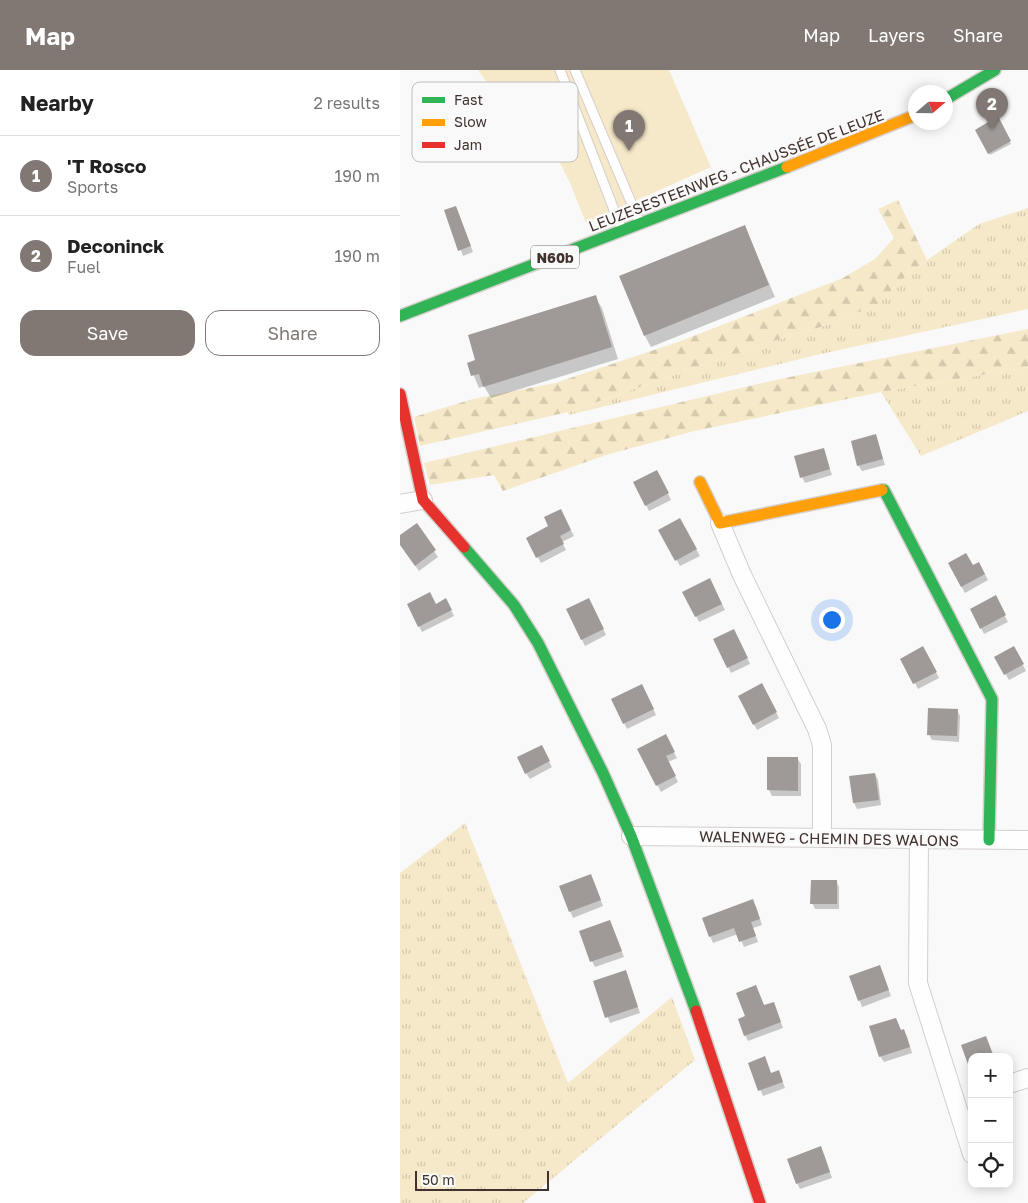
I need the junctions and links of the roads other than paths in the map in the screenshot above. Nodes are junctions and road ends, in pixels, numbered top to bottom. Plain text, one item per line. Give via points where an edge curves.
1 (560, 70) edge
2 (575, 70) edge
3 (995, 70) edge
4 (565, 82) edge
5 (953, 95) edge
6 (578, 117) edge
7 (908, 118) edge
8 (640, 224) junction
9 (622, 231) junction
10 (400, 316) edge
11 (400, 394) edge
12 (700, 482) dead end
13 (423, 500) junction
14 (400, 504) edge
15 (720, 523) junction
16 (631, 836) junction
17 (822, 838) junction
18 (919, 839) junction
19 (989, 840) junction
20 (1028, 840) edge
21 (1028, 1078) edge
22 (1013, 1083) edge
23 (964, 1098) edge
24 (970, 1143) edge
25 (760, 1203) edge

1 - 4 lane
2 - 8 lane
3 - 5 street
6 - 9 lane
7 - 8 street, LEUZESESTEENWEG - CHAUSSÉE DE LEUZE / N60b
8 - 9 street, LEUZESESTEENWEG - CHAUSSÉE DE LEUZE / N60b
9 - 10 street, LEUZESESTEENWEG - CHAUSSÉE DE LEUZE / N60b
11 - 13 street
12 - 15 street
13 - 14 street
13 - 16 street via 514,605 538,643
15 - 17 street via 822,745
15 - 19 street via 884,490 992,699
16 - 17 street, WALENWEG - CHEMIN DES WALONS
16 - 25 street via 710,1050
17 - 18 street, WALENWEG - CHEMIN DES WALONS
18 - 19 street, WALENWEG - CHEMIN DES WALONS
18 - 23 street via 918,983
19 - 20 street, WALENWEG - CHEMIN DES WALONS
21 - 22 street
23 - 24 street

